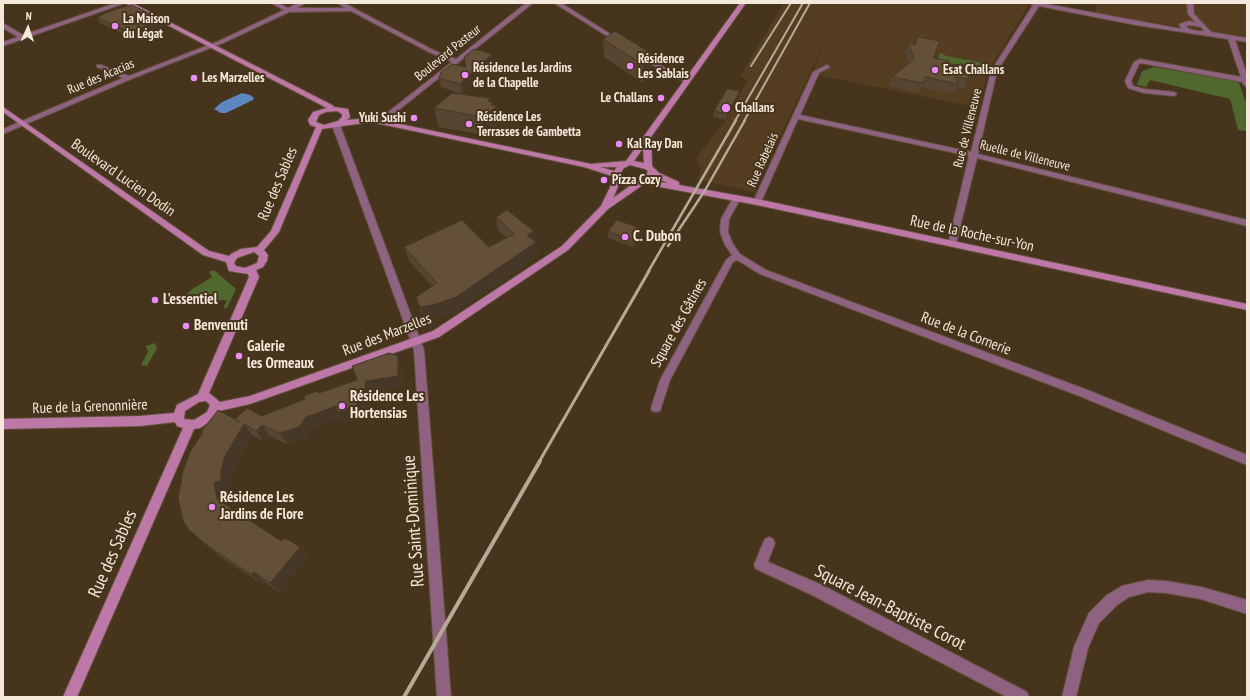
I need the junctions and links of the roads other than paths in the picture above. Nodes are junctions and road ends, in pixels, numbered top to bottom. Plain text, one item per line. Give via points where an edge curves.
1 (122, 3) edge
2 (128, 3) edge
3 (274, 3) edge
4 (303, 3) edge
5 (340, 3) edge
6 (530, 3) edge
7 (557, 3) edge
8 (743, 3) edge
9 (1190, 3) edge
10 (1034, 4) edge
11 (288, 10) junction
12 (354, 10) junction
13 (1191, 14) junction
14 (3, 24) edge
15 (1184, 24) junction
16 (1153, 26) junction
17 (1204, 29) junction
18 (1190, 32) junction
19 (22, 37) junction
20 (1231, 38) junction
21 (1247, 40) edge
22 (3, 44) edge
23 (210, 45) junction
24 (455, 61) junction
25 (99, 66) dead end
26 (827, 67) dead end
27 (129, 78) junction
28 (687, 80) junction
29 (1246, 83) edge
30 (1174, 94) dead end
31 (3, 109) edge
32 (331, 109) junction
33 (346, 114) junction
34 (796, 116) junction
35 (371, 120) junction
36 (381, 122) junction
37 (22, 123) junction
38 (338, 124) junction
39 (320, 126) junction
40 (3, 132) edge
41 (649, 133) junction
42 (973, 156) junction
43 (627, 164) junction
44 (586, 165) junction
45 (650, 170) junction
46 (617, 176) junction
47 (640, 183) junction
48 (691, 189) junction
49 (737, 198) junction
50 (757, 202) junction
51 (605, 207) junction
52 (1247, 223) edge
53 (952, 244) junction
54 (259, 250) junction
55 (737, 256) junction
56 (231, 260) junction
57 (251, 270) junction
58 (1247, 307) edge
59 (417, 342) junction
60 (202, 397) junction
61 (215, 407) junction
62 (656, 408) dead end
63 (178, 417) junction
64 (3, 424) edge
65 (190, 425) junction
66 (1247, 460) edge
67 (769, 543) dead end
68 (1247, 607) edge
69 (70, 697) edge
70 (444, 697) edge
71 (1022, 697) edge
72 (1068, 697) edge

1 - 19 street
2 - 23 main road
3 - 11 street
4 - 11 street, Rue des Acacias
5 - 12 street
6 - 24 street, Boulevard Pasteur
7 - 28 street via 675,76
8 - 28 main road, Rue des Marzelles
9 - 13 street
10 - 16 street
10 - 42 street, Rue de Villeneuve via 994,71
11 - 12 street
11 - 23 street, Rue des Acacias
12 - 24 street
13 - 15 street
13 - 17 street
14 - 19 street
15 - 16 street
15 - 17 street
15 - 18 street via 1183,28
16 - 18 street
17 - 18 street
17 - 20 street
19 - 22 street
20 - 21 street
20 - 29 street
23 - 27 street, Rue des Acacias
23 - 32 main road via 330,106
24 - 36 street, Boulevard Pasteur
25 - 27 street
26 - 34 street, Rue Rabelais via 816,72
27 - 37 street, Rue des Acacias
28 - 41 main road, Rue des Marzelles
29 - 30 street via 1140,61 1136,63 1128,81 1130,87
31 - 37 main road, Boulevard Lucien Dodin
32 - 33 main road via 341,110
32 - 39 main road via 313,117 313,123
33 - 35 main road
33 - 38 main road
34 - 42 street, Ruelle de Villeneuve
34 - 50 street, Rue Rabelais
35 - 36 main road
35 - 38 main road
36 - 44 main road
37 - 40 street, Rue des Acacias
37 - 56 main road, Boulevard Lucien Dodin via 206,253
38 - 39 main road
38 - 59 street, Rue Saint-Dominique
39 - 54 main road, Rue des Sables via 275,232
41 - 43 main road, Rue des Marzelles
41 - 45 main road via 647,149
42 - 52 street, Ruelle de Villeneuve
42 - 53 street, Rue de Villeneuve
43 - 44 main road, Rue de la Roche-sur-Yon
43 - 45 main road, Rue de la Roche-sur-Yon via 640,164
43 - 46 main road, Rue des Marzelles via 618,169
44 - 46 main road, Rue de la Roche-sur-Yon
45 - 47 main road, Rue des Marzelles via 650,178
45 - 48 main road, Rue de la Roche-sur-Yon via 670,182
46 - 47 main road, Rue de la Roche-sur-Yon via 626,183
46 - 51 main road, Rue des Marzelles
47 - 48 main road, Rue de la Roche-sur-Yon
47 - 51 main road, Rue des Marzelles
48 - 49 main road, Rue de la Roche-sur-Yon
49 - 50 main road, Rue de la Roche-sur-Yon
49 - 55 street, Rue de la Cornerie via 725,219 724,232
50 - 53 main road, Rue de la Roche-sur-Yon
51 - 59 main road, Rue des Marzelles via 565,248 451,325
53 - 58 main road, Rue de la Roche-sur-Yon
54 - 56 main road via 244,251
54 - 57 main road via 264,255 263,261
55 - 62 street, Square des Gâtines via 730,260 665,380
55 - 66 street, Rue de la Cornerie via 763,272 1086,394
56 - 57 main road via 230,266 236,271
57 - 60 main road via 254,277
59 - 61 main road, Rue des Marzelles via 250,400
59 - 70 street, Rue Saint-Dominique via 421,364
60 - 61 main road via 212,399
60 - 63 main road via 191,400 181,408
61 - 65 main road via 207,419
63 - 64 main road, Rue de la Grenonnière via 140,421
63 - 65 main road via 181,423
65 - 69 main road, Rue des Sables
67 - 71 street, Square Jean-Baptiste Corot via 760,565 817,590
68 - 72 street via 1201,593 1166,586 1148,586 1128,591 1112,600 1094,618 1081,647

